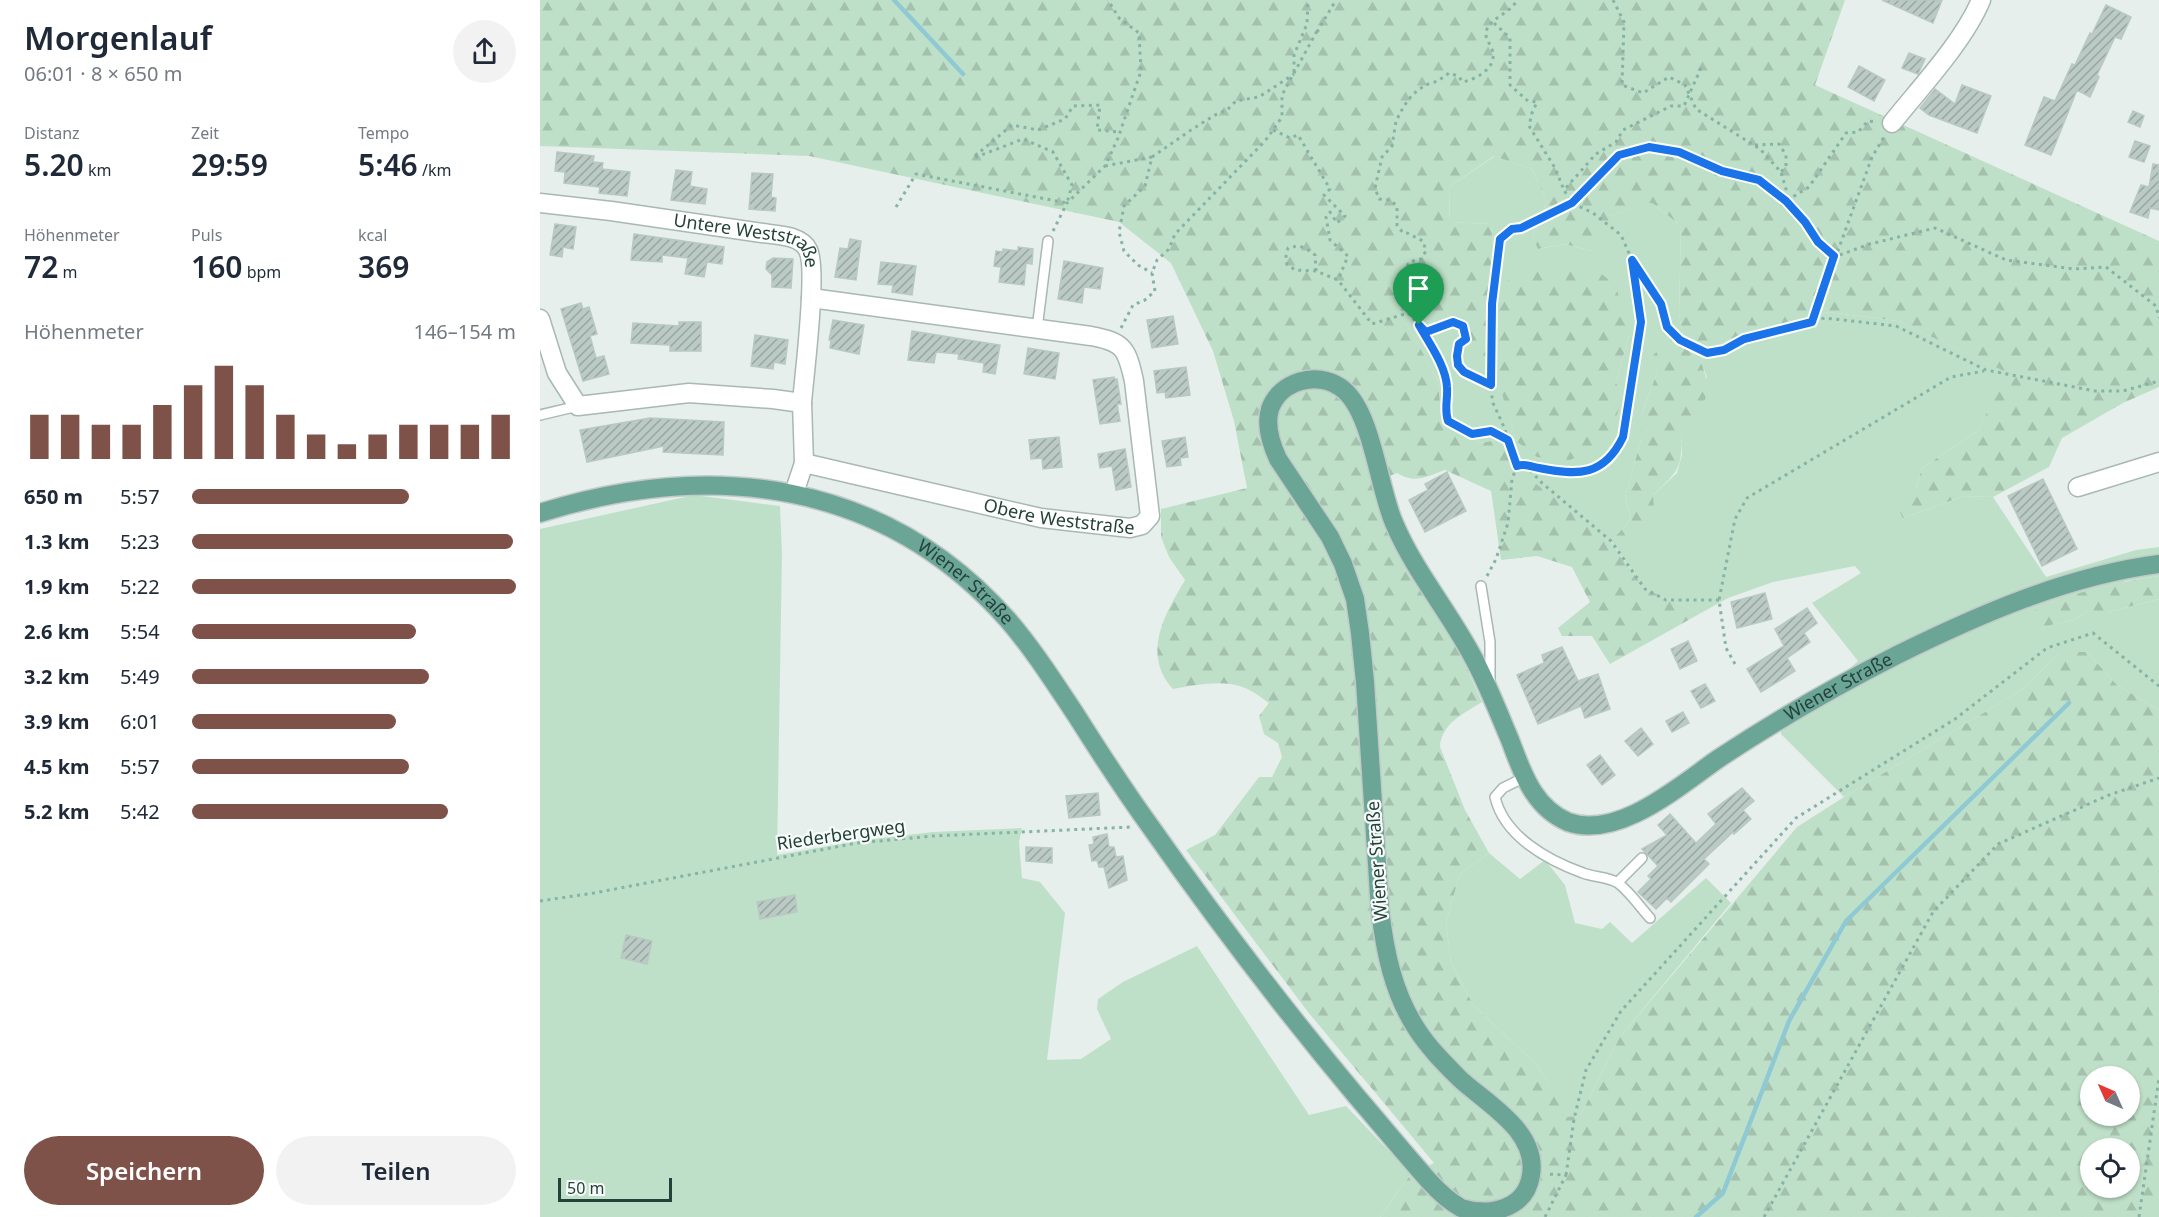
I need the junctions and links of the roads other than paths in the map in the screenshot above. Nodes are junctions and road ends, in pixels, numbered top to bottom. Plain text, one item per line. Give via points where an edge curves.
1 (1981, 0) edge
2 (1892, 123) road end
3 (540, 203) edge
4 (1048, 241) road end
5 (811, 298) junction
6 (540, 319) edge
7 (1037, 329) junction
8 (802, 403) junction
9 (578, 406) junction
10 (540, 415) edge
11 (2159, 462) edge
12 (804, 463) junction
13 (2078, 487) dead end
14 (794, 494) junction
15 (540, 513) edge
16 (2159, 564) edge
17 (1481, 586) road end
18 (1490, 692) junction
19 (1526, 777) junction
20 (1642, 858) dead end
21 (1618, 882) junction
22 (1650, 918) dead end

1 - 2 street via 1958,38
3 - 5 street, Untere Weststraße via 782,236 801,242 811,260
4 - 7 lane
5 - 7 street
5 - 8 street, Untere Weststraße
6 - 9 street via 557,373
7 - 12 street, Obere Weststraße via 1117,343 1128,358 1150,516 1142,525 1130,528 1041,518
8 - 9 street via 689,393
8 - 12 street, Untere Weststraße
9 - 10 lane
11 - 13 street
12 - 14 street, Untere Weststraße
14 - 15 main road, Wiener Straße via 724,485 656,487
14 - 18 main road, Wiener Straße via 848,510 892,530 940,559 1006,618 1150,826 1287,1011 1446,1197 1480,1214 1508,1209 1523,1197 1532,1174 1529,1152 1505,1117 1447,1067 1427,1043 1403,1005 1392,978 1380,910 1365,682 1355,599 1335,546 1278,459 1269,435 1270,409 1292,384 1326,380 1356,403 1394,524
16 - 19 main road, Wiener Straße via 2057,588 1941,634 1826,693 1649,805 1615,822 1592,826 1564,820 1544,805
17 - 18 lane via 1490,642
18 - 19 main road, Wiener Straße
19 - 21 lane via 1495,797 1498,812 1519,836 1556,861
20 - 21 lane
21 - 22 lane

